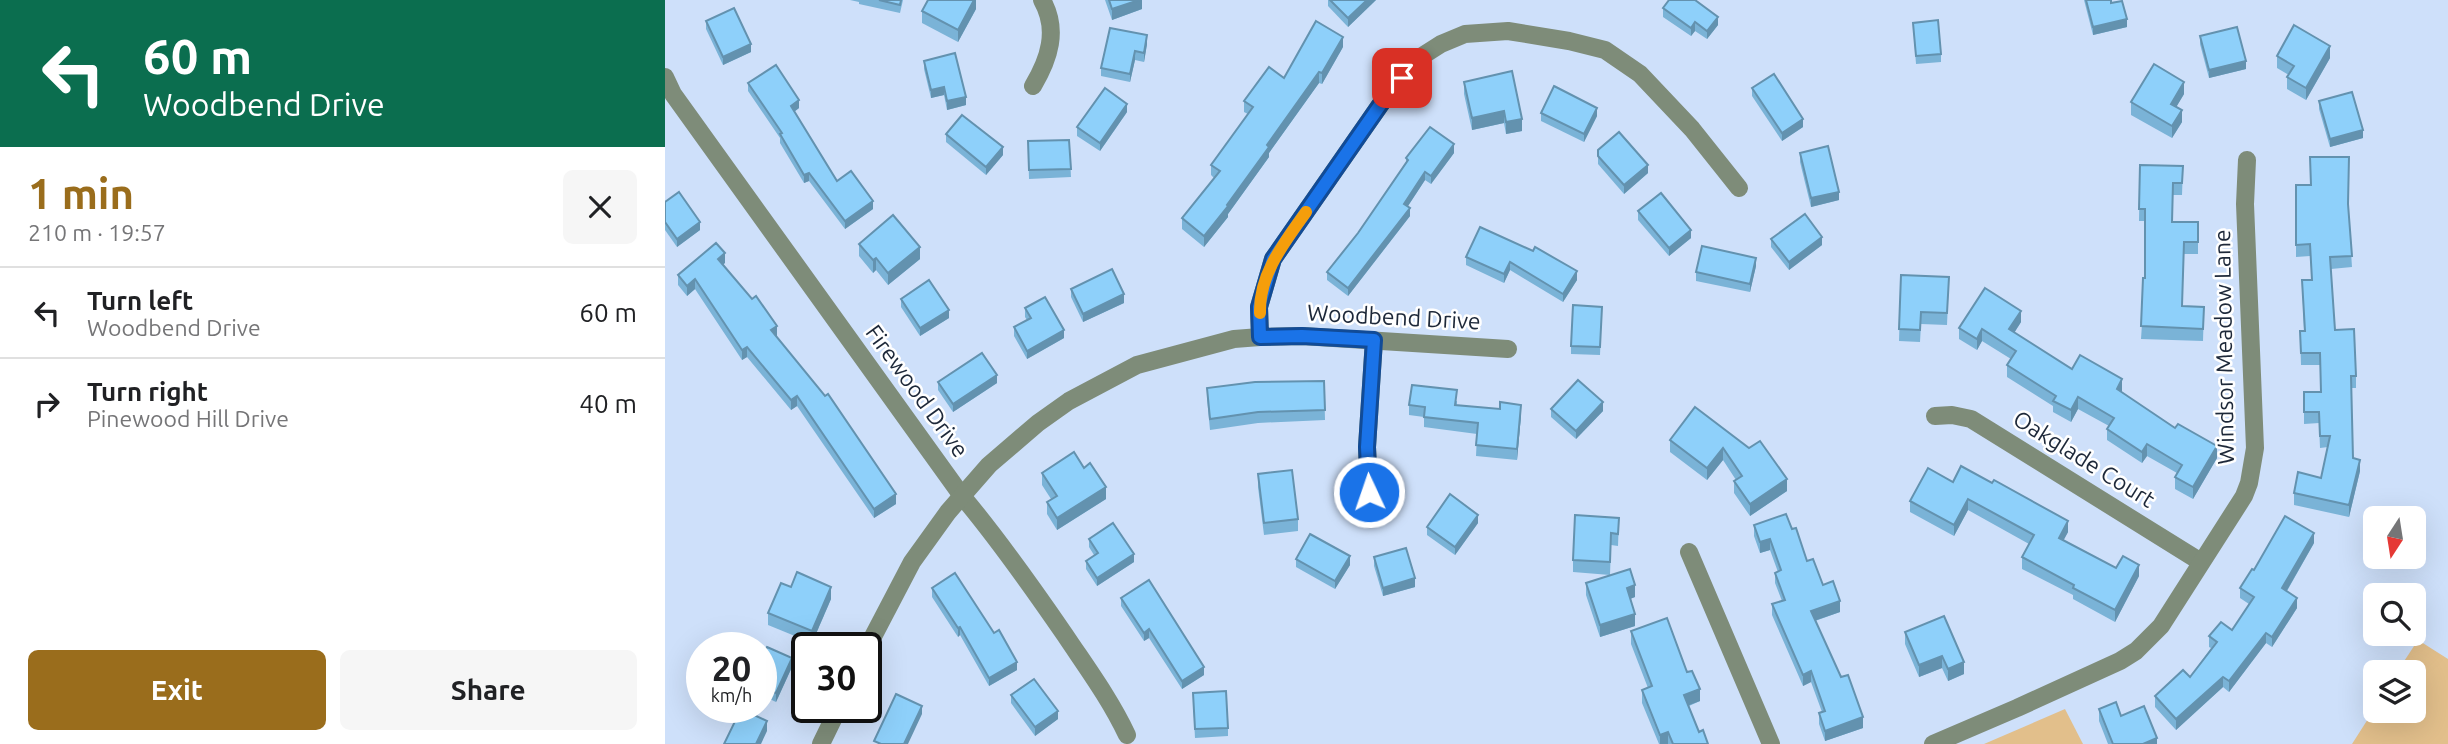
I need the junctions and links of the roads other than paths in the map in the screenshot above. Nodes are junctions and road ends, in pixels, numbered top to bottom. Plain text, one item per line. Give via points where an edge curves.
1 (1042, 0) edge
2 (665, 77) edge
3 (1033, 86) dead end
4 (2247, 160) dead end
5 (1739, 188) dead end
6 (1260, 337) junction
7 (1374, 340) junction
8 (1508, 349) dead end
9 (1935, 416) dead end
10 (1369, 492) dead end
11 (962, 496) junction
12 (1689, 552) dead end
13 (2201, 562) junction
14 (875, 632) edge
15 (831, 723) edge
16 (1127, 736) dead end
17 (821, 744) edge
18 (1771, 744) edge
19 (1933, 744) edge

1 - 3 street via 1050,44 1047,62
2 - 11 street, Firewood Drive
4 - 13 street, Windsor Meadow Lane via 2255,448 2245,496
5 - 6 street via 1640,74 1605,50 1508,31 1465,34 1419,58 1385,98 1273,259 1259,307
6 - 7 street, Woodbend Drive
6 - 11 street, Woodbend Drive via 1234,339 1137,365 1107,380 1038,423 989,465
7 - 8 street, Woodbend Drive
7 - 10 street
9 - 13 street, Oakglade Court via 1971,419
11 - 14 street, Woodbend Drive via 912,562
11 - 16 street, Firewood Drive via 1053,617 1111,702
12 - 18 street
13 - 19 street, Windsor Meadow Lane via 2161,626 2136,651
15 - 17 street

